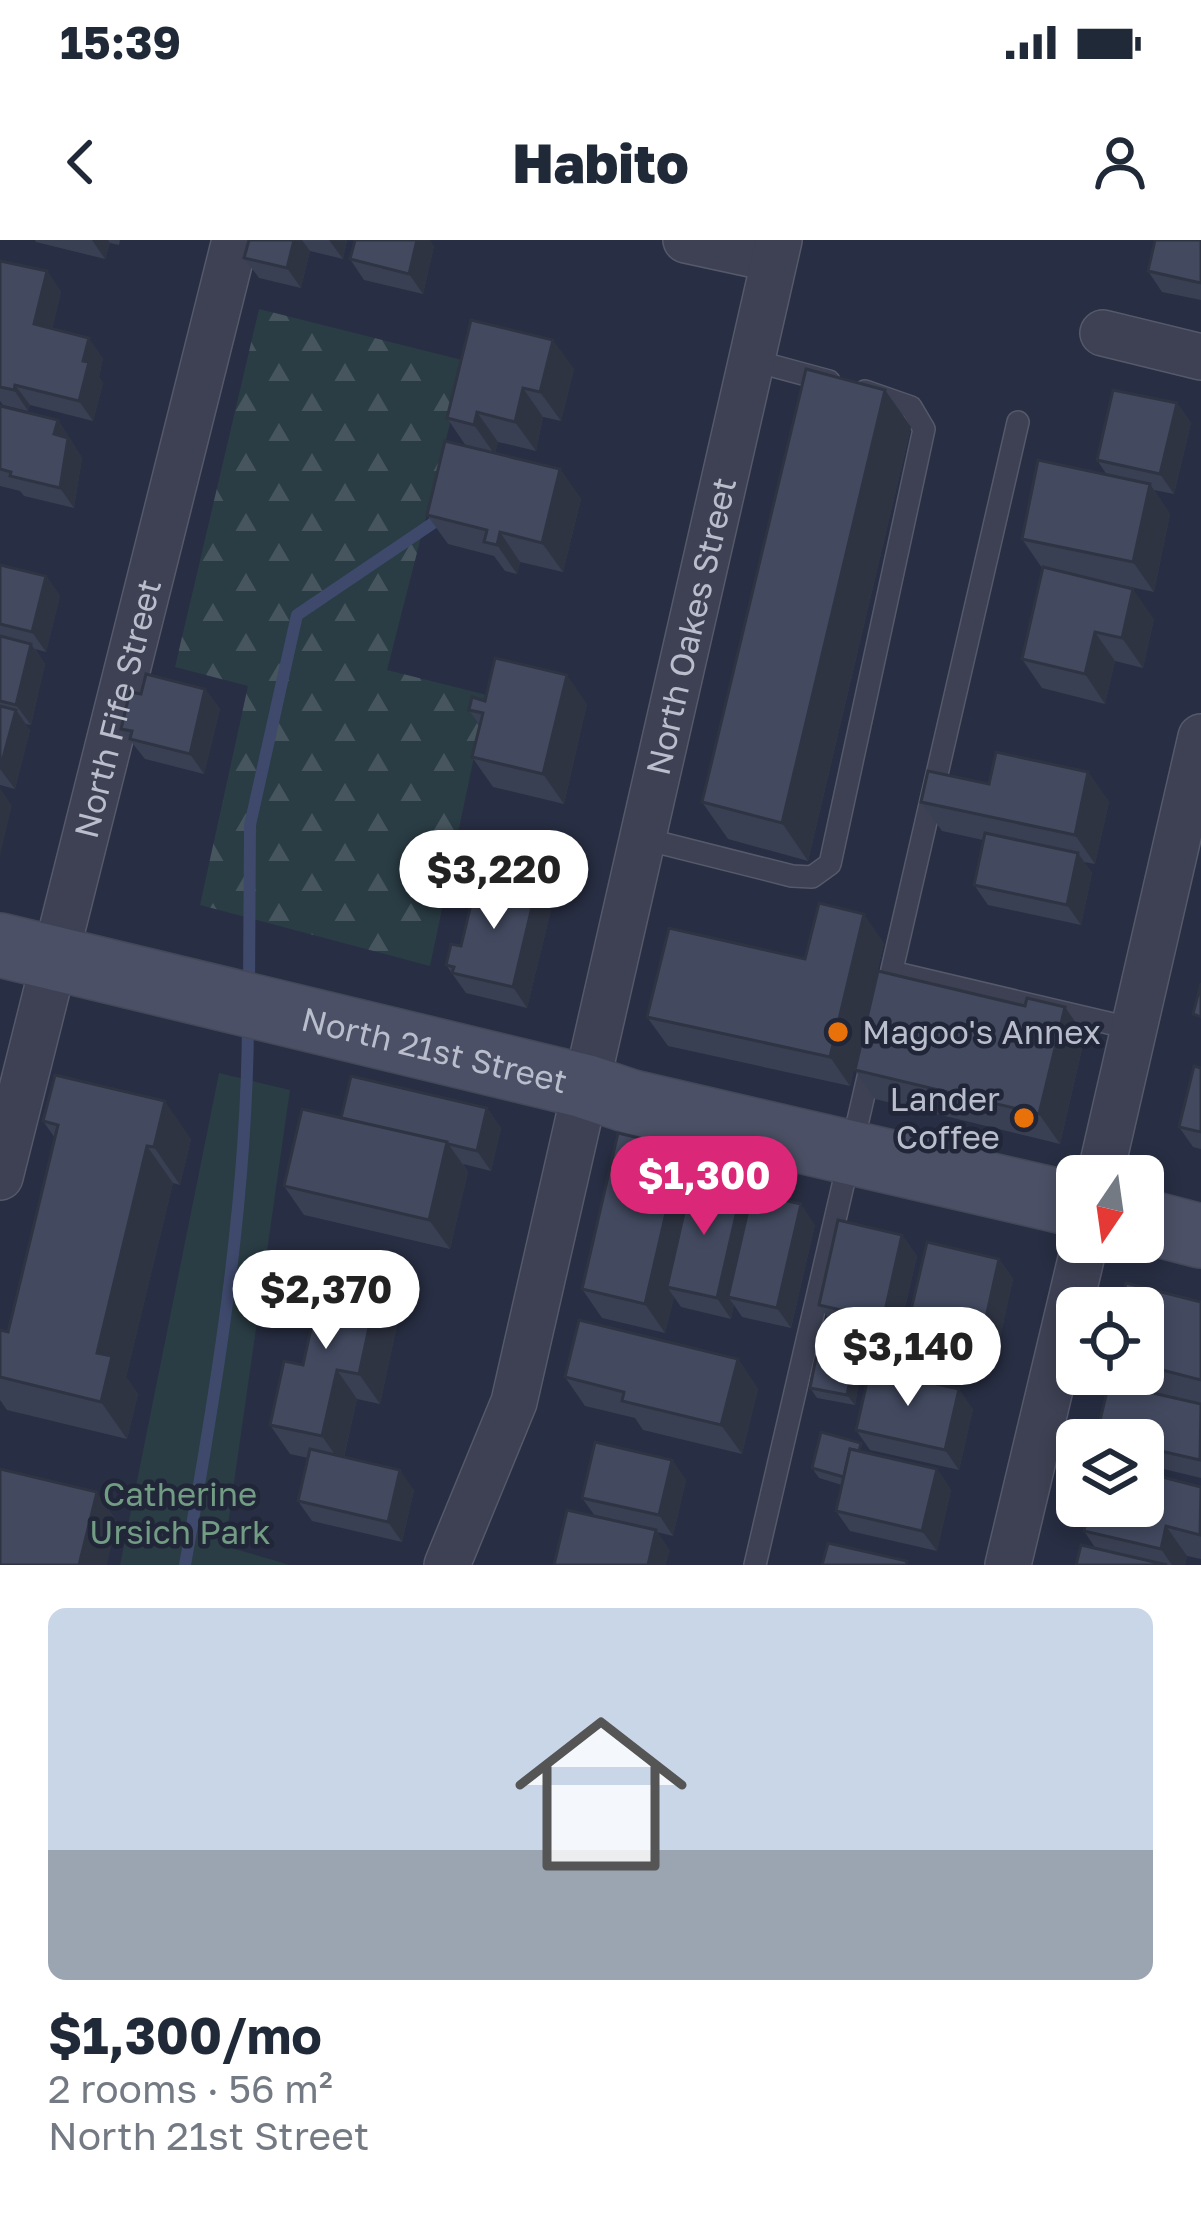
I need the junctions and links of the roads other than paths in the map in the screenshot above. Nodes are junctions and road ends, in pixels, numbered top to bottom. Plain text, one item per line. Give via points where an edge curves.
1 (235, 240) edge
2 (686, 240) edge
3 (777, 250) edge
4 (1102, 333) dead end
5 (1201, 357) edge
6 (751, 360) junction
7 (1018, 422) dead end
8 (1201, 737) edge
9 (641, 838) junction
10 (45, 956) edge
11 (892, 972) junction
12 (1134, 1029) junction
13 (584, 1086) junction
14 (851, 1151) junction
15 (1105, 1155) edge
16 (0, 1177) edge
17 (1056, 1200) edge
18 (1164, 1226) edge
19 (1201, 1236) edge
20 (1080, 1263) edge
21 (447, 1565) edge
22 (754, 1565) edge
23 (1008, 1565) edge

1 - 10 street, North Fife Street
2 - 3 street
3 - 6 street, North Oakes Street
4 - 5 street
6 - 9 street, North Oakes Street
6 - 9 lane via 899,401 924,429 834,854 824,871 792,876
7 - 11 lane
8 - 12 street
9 - 13 street, North Oakes Street
10 - 13 main road, North 21st Street
10 - 16 street, North Fife Street
11 - 12 lane
11 - 14 lane
12 - 15 street
13 - 14 main road, North 21st Street
13 - 21 street, North Oakes Street via 514,1402
14 - 17 main road, North 21st Street
14 - 22 lane
18 - 19 main road
20 - 23 street

